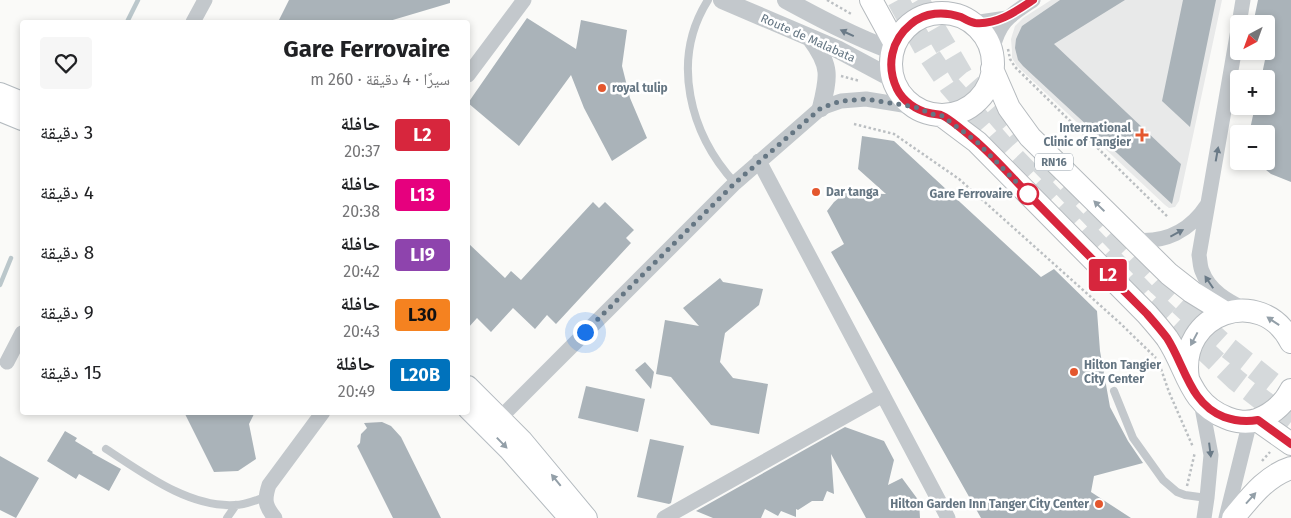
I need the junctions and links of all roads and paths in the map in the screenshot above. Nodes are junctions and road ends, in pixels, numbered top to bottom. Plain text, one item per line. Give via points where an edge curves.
1 (205, 0) edge
2 (524, 0) edge
3 (708, 0) edge
4 (722, 0) edge
5 (786, 0) edge
6 (827, 0) edge
7 (871, 0) edge
8 (947, 0) edge
9 (1033, 0) edge
10 (1243, 0) edge
11 (1240, 15) edge
12 (1007, 18) junction
13 (859, 19) dead end
14 (194, 20) edge
15 (969, 21) junction
16 (811, 38) junction
17 (894, 47) junction
18 (992, 60) junction
19 (1233, 60) edge
20 (470, 72) edge
21 (893, 79) junction
22 (915, 107) junction
23 (821, 108) junction
24 (941, 115) junction
25 (854, 124) dead end
26 (760, 161) junction
27 (735, 183) junction
28 (1209, 202) junction
29 (1168, 217) dead end
30 (1134, 240) junction
31 (1236, 312) junction
32 (20, 338) edge
33 (1291, 342) edge
34 (7, 362) dead end
35 (1188, 380) junction
36 (470, 388) edge
37 (1291, 390) edge
38 (1114, 392) dead end
39 (883, 395) junction
40 (1201, 402) junction
41 (470, 411) edge
42 (321, 415) edge
43 (500, 418) junction
44 (1254, 420) junction
45 (1291, 444) edge
46 (106, 449) dead end
47 (1291, 468) edge
48 (1185, 495) junction
49 (265, 497) junction
50 (1207, 498) junction
51 (236, 505) junction
52 (227, 518) edge
53 (275, 518) edge
54 (569, 518) edge
55 (587, 518) edge
56 (664, 518) edge
57 (948, 518) edge
58 (1204, 518) edge
59 (1226, 518) edge
60 (1233, 518) edge

1 - 14 street
2 - 20 street
3 - 27 lane via 691,40 688,62 690,93 709,149
4 - 16 street, Route de Malabata
17 -> 5 street, Route de Malabata via 865,41
6 - 13 path
7 - 17 main road
8 - 15 main road, RN16
9 - 12 street
10 - 11 street
12 - 15 street
12 - 18 street via 1000,28
12 - 29 path via 1009,53 1015,67
15 - 17 main road via 945,14 924,16 907,28
15 - 18 main road, RN16 via 985,35
16 - 21 street, Route de Malabata
16 - 23 street via 826,64 826,88
17 - 21 main road
18 - 24 main road via 989,84 982,97 970,107
30 -> 18 main road, RN16 via 1030,137 1009,108
28 -> 19 street
21 - 22 main road via 898,90
22 - 23 street via 866,99 841,101
22 - 24 main road
23 - 26 street
24 - 35 main road via 977,142 1147,314 1167,338
25 - 48 path via 894,134 959,179 1159,361 1195,452
26 - 27 street
26 - 39 street
27 - 43 street
30 -> 28 street via 1156,241 1176,234 1201,215
31 -> 28 street via 1212,288 1201,271 1199,255
30 - 31 main road, RN16 via 1192,292
33 -> 31 main road, RN16 via 1271,319 1259,314
31 -> 35 main road via 1206,323 1198,332 1187,356
32 - 34 street
35 - 40 main road
36 - 43 main road
37 - 44 main road via 1279,407
38 - 48 lane via 1133,438 1148,461 1163,480
39 - 56 street
39 - 57 street
40 - 44 main road via 1215,414 1232,420
40 -> 50 street via 1211,455
41 -> 54 main road
42 - 49 street via 269,485
55 -> 43 main road
44 - 45 main road
44 - 59 street
46 - 51 lane via 148,477 200,502
60 -> 47 main road via 1270,478
48 - 50 lane
49 - 51 lane
49 - 53 street
50 - 58 street
51 - 52 lane

